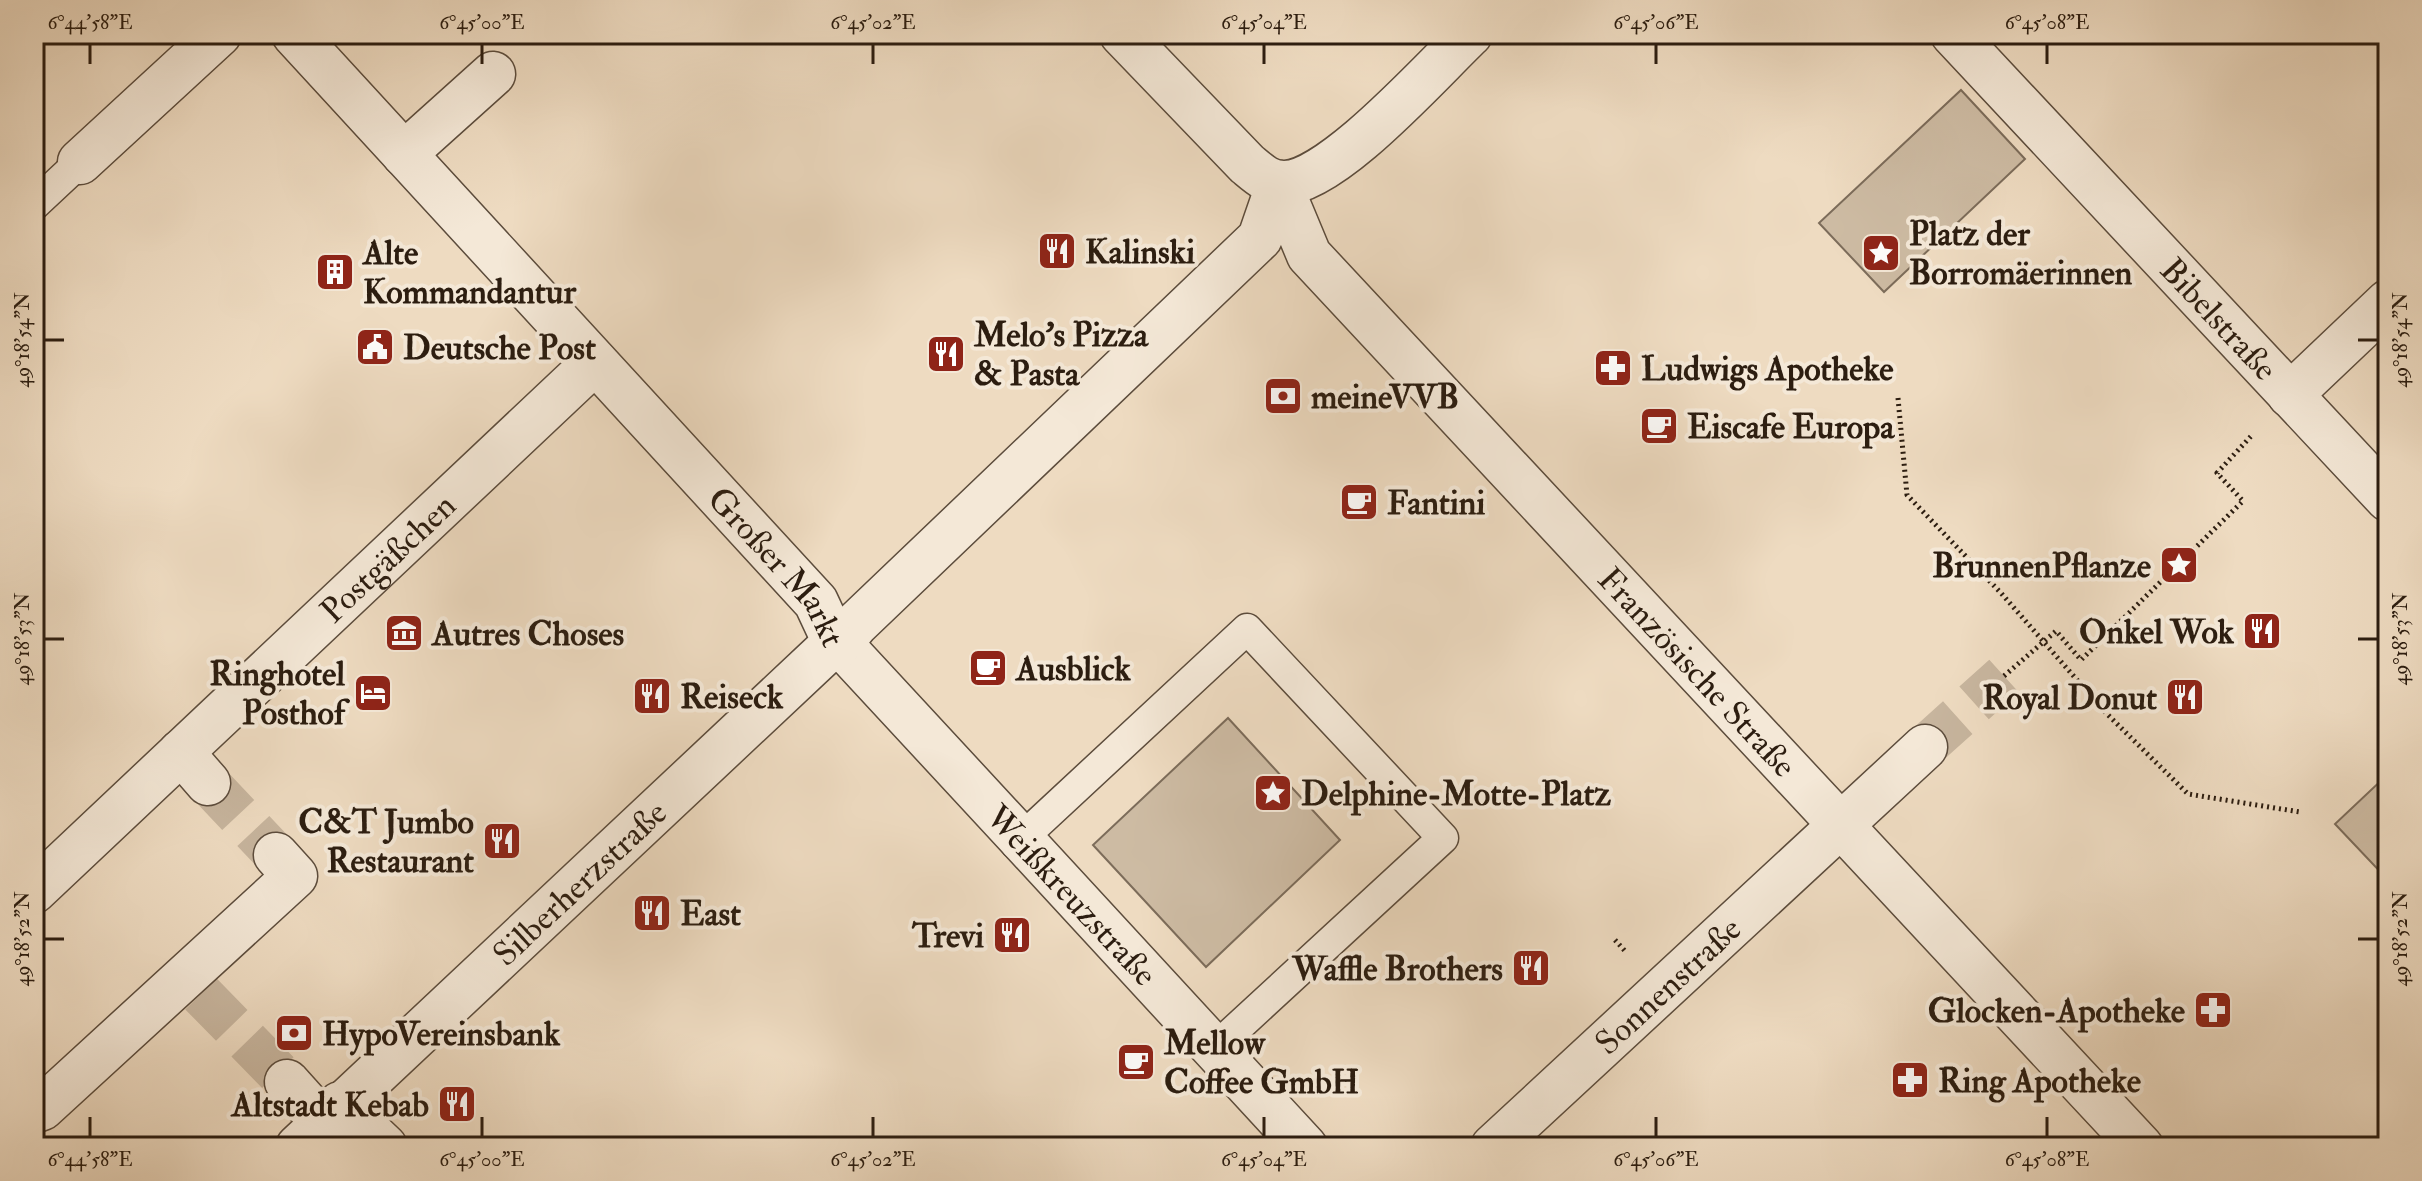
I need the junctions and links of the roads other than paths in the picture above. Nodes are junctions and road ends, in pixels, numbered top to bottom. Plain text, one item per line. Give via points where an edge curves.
1 (219, 34) edge
2 (294, 34) edge
3 (1122, 34) edge
4 (1470, 34) edge
5 (1953, 34) edge
6 (493, 74) dead end
7 (404, 154) junction
8 (80, 162) joint
9 (1279, 183) junction
10 (34, 205) edge
11 (2388, 302) edge
12 (595, 362) junction
13 (2290, 395) junction
14 (2388, 499) edge
15 (837, 647) junction
16 (1925, 747) tunnel mouth
17 (1841, 825) junction
18 (1021, 839) junction
19 (276, 855) tunnel mouth
20 (34, 891) edge
21 (1213, 1050) junction
22 (287, 1082) tunnel mouth
23 (34, 1111) edge
24 (320, 1124) edge
25 (385, 1147) edge
26 (1305, 1147) edge
27 (1493, 1147) edge
28 (2141, 1147) edge

1 - 8 street
2 - 7 street, Großer Markt
3 - 9 street via 1247,164
4 - 9 street via 1340,157 1302,180
5 - 13 street, Bibelstraße
6 - 7 street
7 - 12 street, Großer Markt
8 - 10 lane
9 - 15 street, Großer Markt via 1260,238
9 - 17 street, Französische Straße via 1309,255
11 - 13 street
12 - 15 street, Großer Markt via 816,602
12 - 20 street, Postgäßchen via 195,767
13 - 14 street, Bibelstraße
15 - 18 street, Weißkreuzstraße via 845,649
15 - 24 street, Silberherzstraße via 824,653
16 - 17 street, Sonnenstraße
17 - 27 street, Sonnenstraße
17 - 28 street, Französische Straße
18 - 21 street, Weißkreuzstraße
18 - 21 lane via 1247,629 1443,838
19 - 23 street via 295,876 194,986
21 - 26 street, Weißkreuzstraße
22 - 24 street
24 - 25 street

